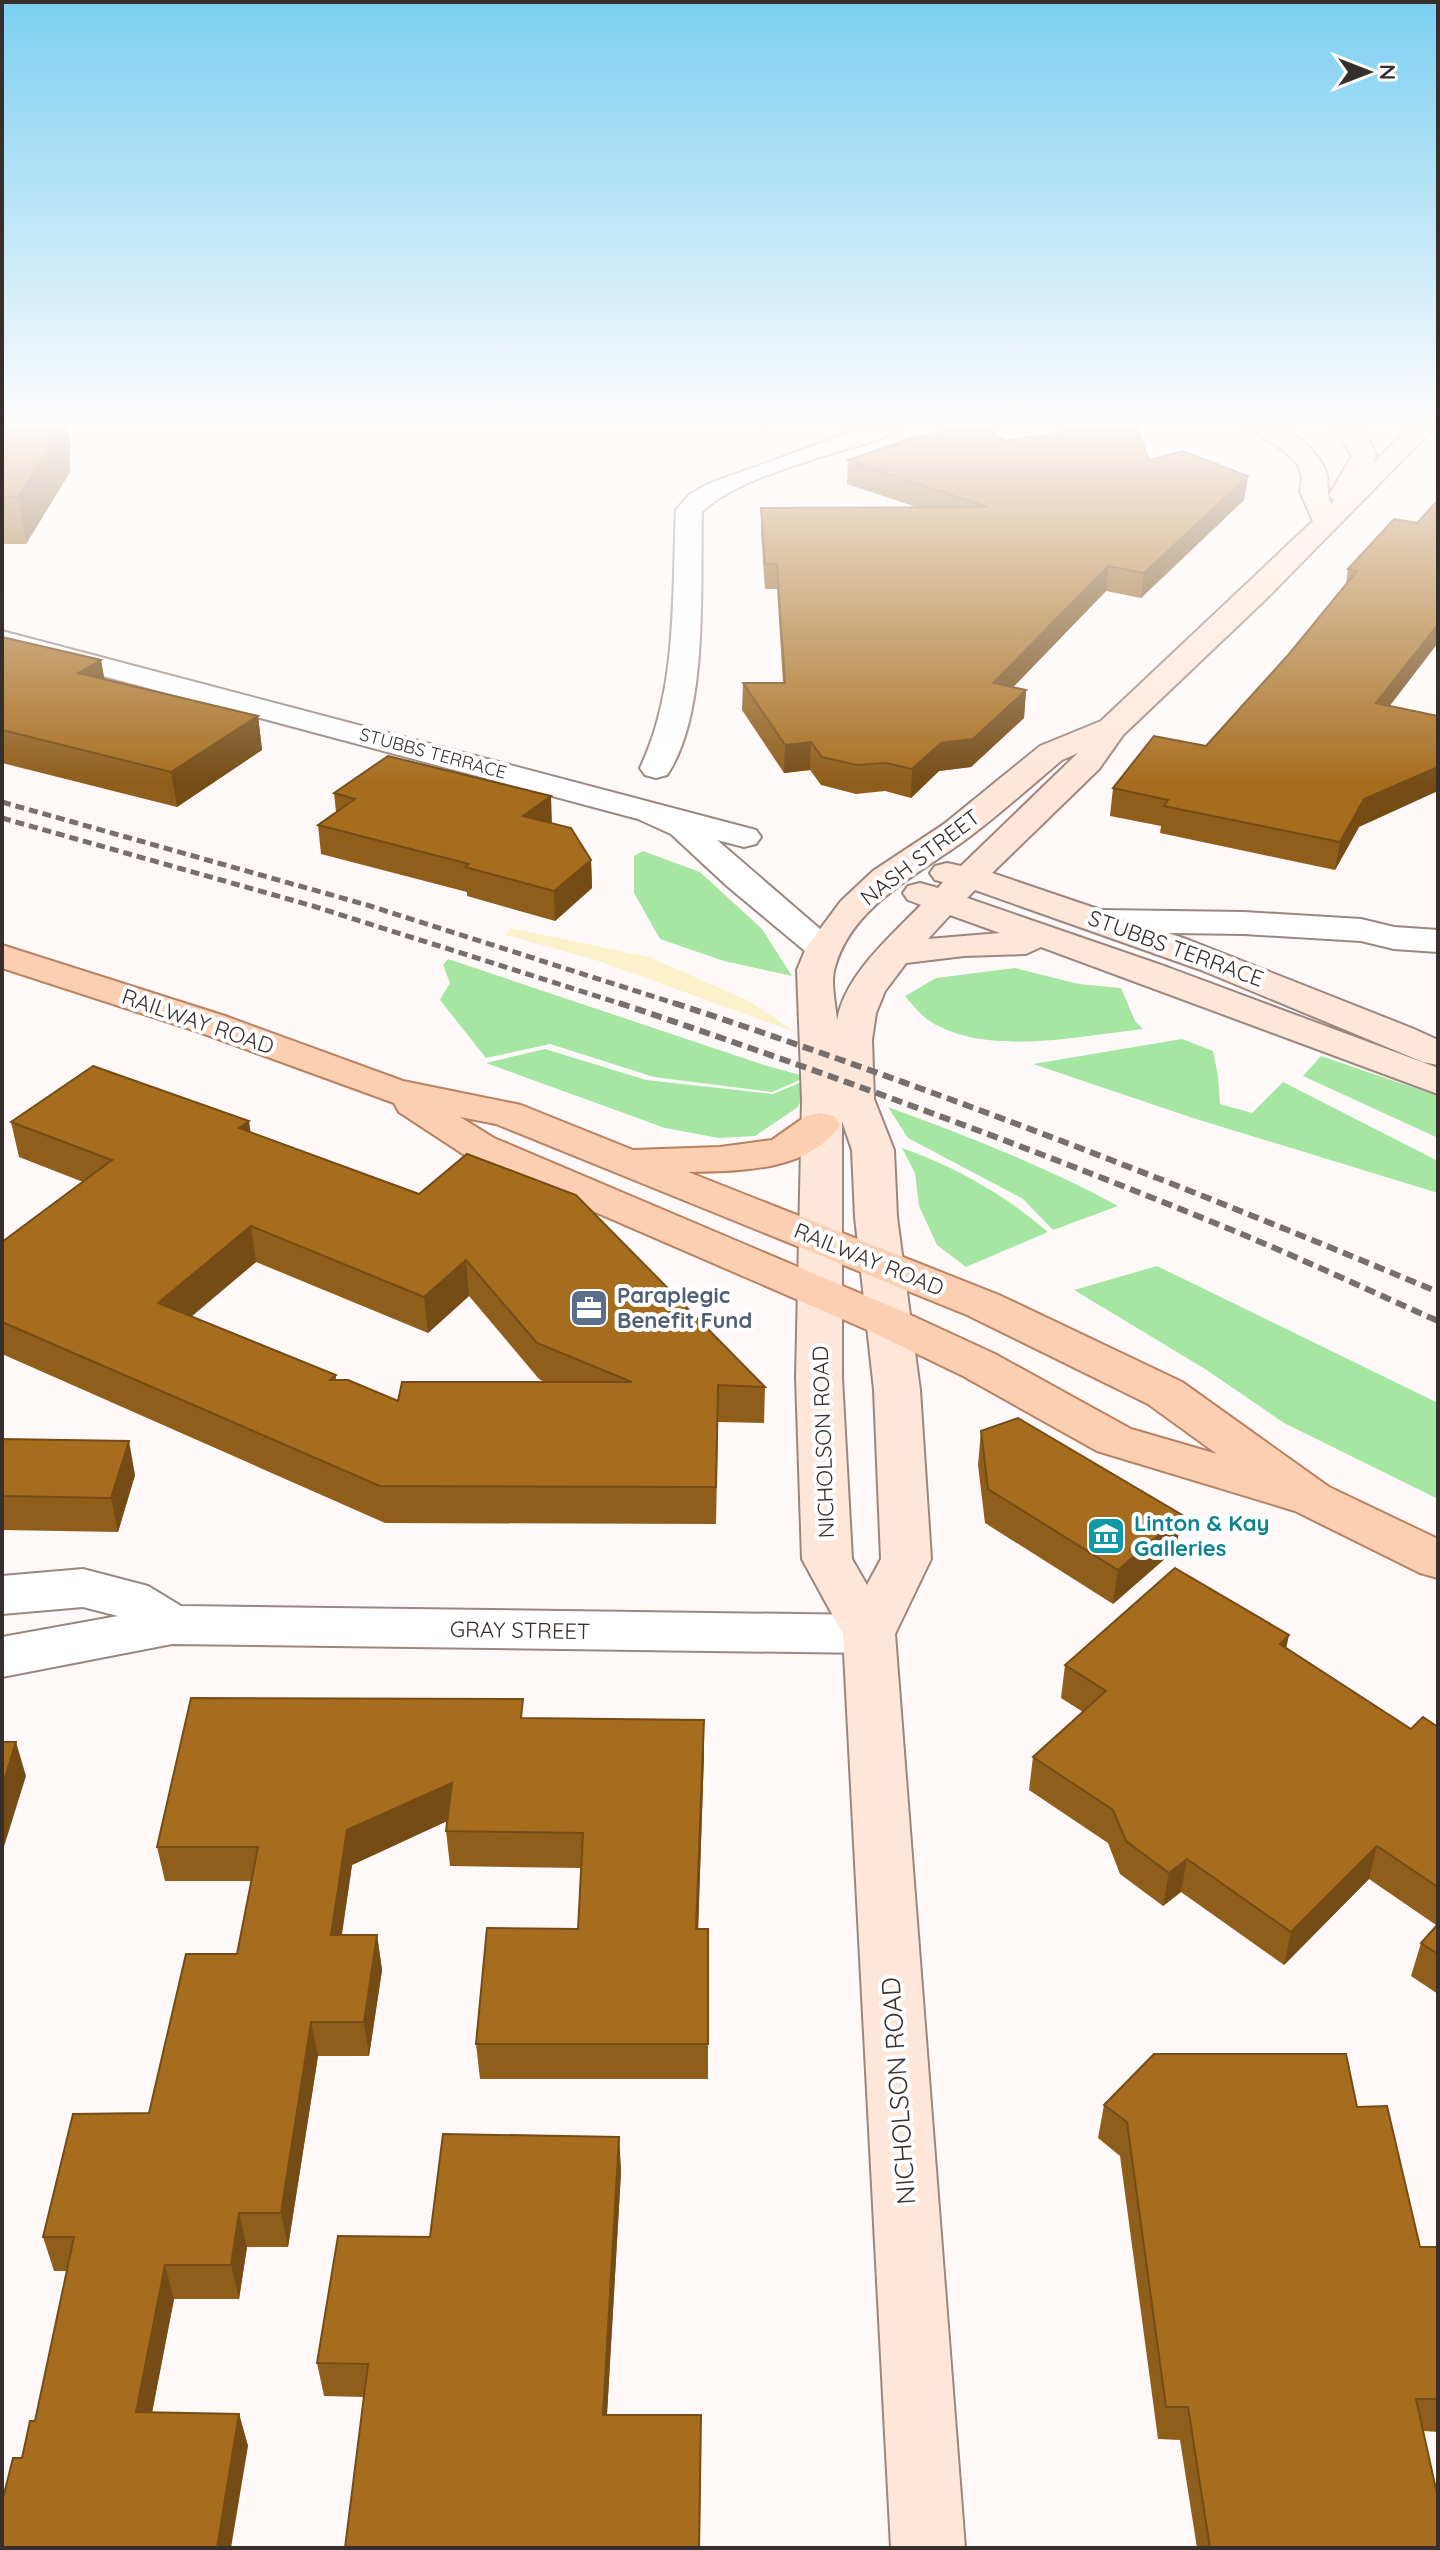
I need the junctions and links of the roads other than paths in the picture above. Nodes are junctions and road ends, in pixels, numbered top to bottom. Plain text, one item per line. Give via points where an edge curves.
1 (687, 545) edge
2 (1303, 545) edge
3 (2, 640) edge
4 (1112, 728) junction
5 (656, 768) dead end
6 (650, 812) junction
7 (744, 837) dead end
8 (895, 871) junction
9 (970, 877) junction
10 (942, 903) junction
11 (1103, 921) junction
12 (1438, 941) edge
13 (1053, 942) junction
14 (824, 948) junction
15 (894, 954) junction
16 (2, 956) edge
17 (1438, 1055) edge
18 (1438, 1082) edge
19 (393, 1091) junction
20 (820, 1125) junction
21 (620, 1160) junction
22 (818, 1238) junction
23 (882, 1264) junction
24 (819, 1293) junction
25 (888, 1322) junction
26 (1312, 1499) junction
27 (1438, 1560) edge
28 (2, 1595) edge
29 (172, 1625) junction
30 (869, 1634) junction
31 (2, 1657) edge
32 (928, 2548) edge

1 - 5 street via 678,704
2 - 4 main road, NASH STREET
3 - 6 street, STUBBS TERRACE
4 - 8 main road, NASH STREET via 1051,753 956,831
4 - 9 main road, NASH STREET via 1088,762
6 - 7 street
6 - 14 street, STUBBS TERRACE via 683,827
8 - 9 main road, STUBBS TERRACE
8 - 10 main road, STUBBS TERRACE
8 - 14 main road, NASH STREET via 853,908
9 - 10 main road, NASH STREET
9 - 11 main road, STUBBS TERRACE
10 - 13 main road, STUBBS TERRACE
10 - 15 main road, NASH STREET
11 - 12 street via 1361,930
11 - 17 main road, STUBBS TERRACE via 1296,992
13 - 15 main road, STUBBS TERRACE
13 - 18 main road, STUBBS TERRACE
14 - 20 main road, NASH STREET via 815,970
15 - 23 main road, NASH STREET via 867,990 853,1040 854,1099 873,1150
16 - 19 main road, RAILWAY ROAD via 212,1024
19 - 21 main road, RAILWAY ROAD via 507,1114
19 - 24 main road, RAILWAY ROAD via 480,1147
20 - 21 main road via 783,1151 720,1159
20 - 22 main road, NASH STREET
21 - 22 main road, RAILWAY ROAD
22 - 23 main road, RAILWAY ROAD
22 - 24 main road, NICHOLSON ROAD
23 - 25 main road, NICHOLSON ROAD
23 - 26 main road, RAILWAY ROAD via 983,1305 1165,1393
24 - 25 main road, RAILWAY ROAD
24 - 30 main road, NICHOLSON ROAD via 827,1559
25 - 26 main road, RAILWAY ROAD via 979,1365 1114,1440
25 - 30 main road, NICHOLSON ROAD via 906,1559
26 - 27 main road, RAILWAY ROAD
28 - 29 street via 83,1588 130,1599
29 - 30 street, GRAY STREET
29 - 31 street, GRAY STREET
30 - 32 main road, NICHOLSON ROAD

